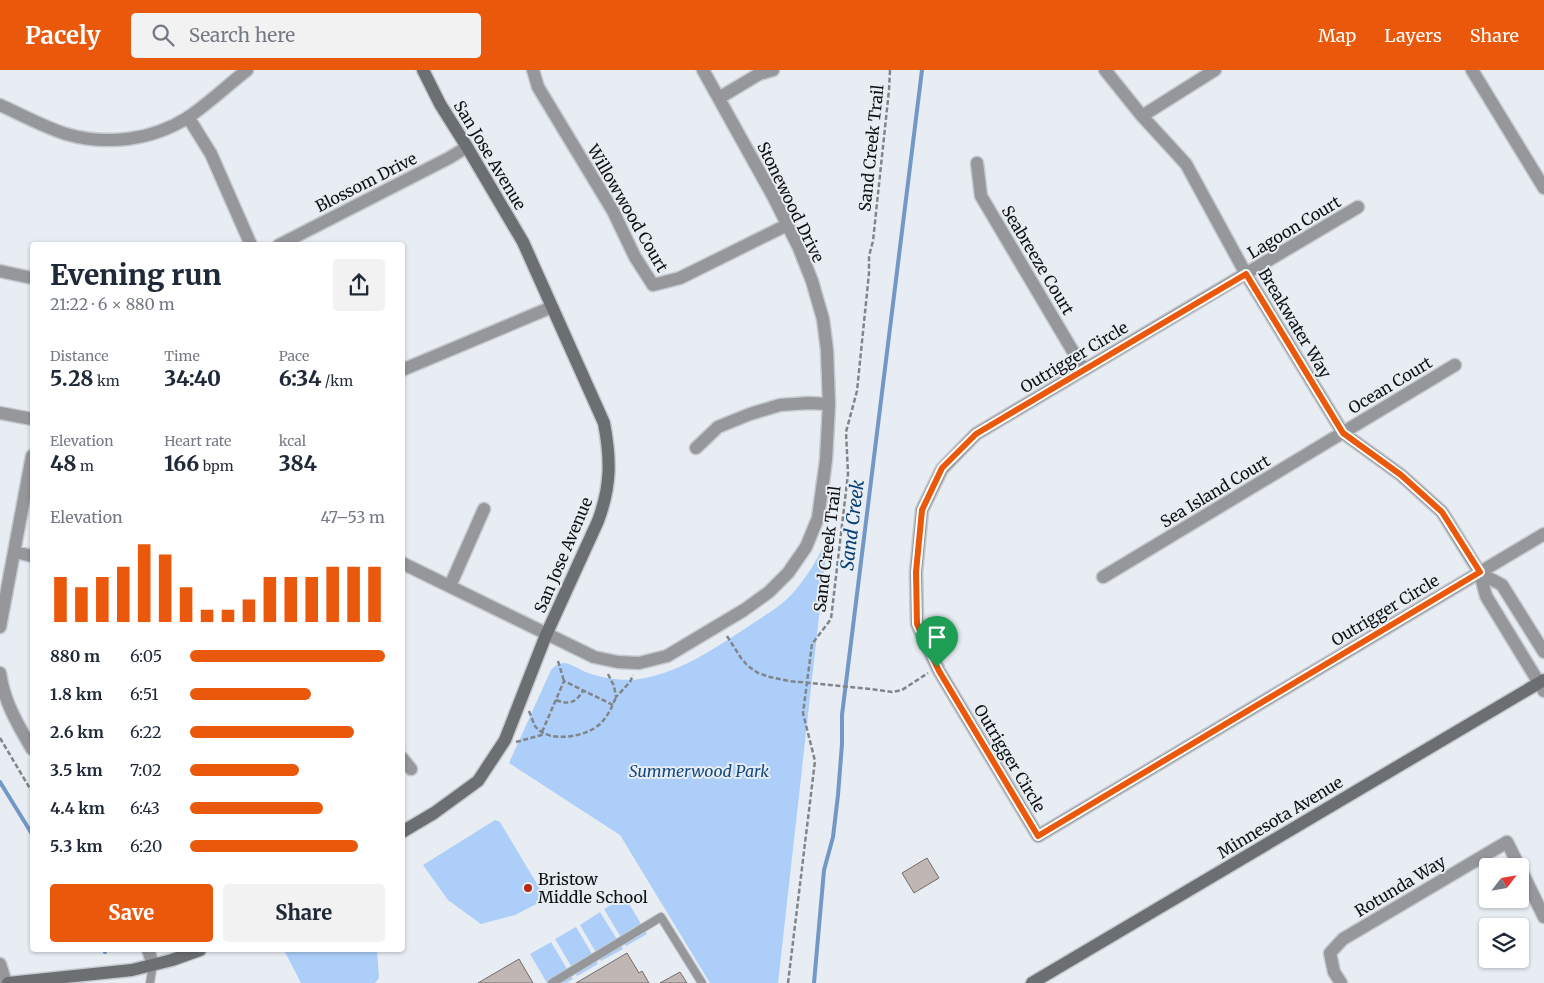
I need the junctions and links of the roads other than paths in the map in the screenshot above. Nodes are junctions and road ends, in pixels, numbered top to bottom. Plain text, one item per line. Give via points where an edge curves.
1 (247, 70) edge
2 (423, 70) edge
3 (533, 70) edge
4 (703, 70) edge
5 (774, 70) edge
6 (1105, 70) edge
7 (1215, 70) edge
8 (1472, 70) edge
9 (719, 98) junction
10 (0, 105) edge
11 (1142, 116) junction
12 (188, 117) junction
13 (467, 146) junction
14 (977, 163) dead end
15 (1544, 188) edge
16 (1358, 208) dead end
17 (787, 225) junction
18 (250, 242) edge
19 (285, 242) edge
20 (0, 271) edge
21 (1246, 274) junction
22 (30, 278) edge
23 (552, 307) junction
24 (1455, 365) dead end
25 (405, 369) edge
26 (1084, 370) junction
27 (829, 404) junction
28 (0, 413) edge
29 (30, 419) edge
30 (1343, 433) junction
31 (696, 448) dead end
32 (30, 467) edge
33 (484, 509) dead end
34 (1544, 534) edge
35 (15, 552) junction
36 (30, 556) edge
37 (405, 564) edge
38 (1480, 572) junction
39 (1103, 577) dead end
40 (450, 586) junction
41 (0, 627) edge
42 (546, 634) junction
43 (1544, 652) edge
44 (0, 673) edge
45 (1542, 684) edge
46 (30, 746) edge
47 (405, 762) edge
48 (411, 769) dead end
49 (405, 830) edge
50 (1480, 858) edge
51 (1515, 858) edge
52 (1479, 859) edge
53 (1529, 886) edge
54 (1544, 917) edge
55 (149, 952) edge
56 (194, 952) edge
57 (0, 964) edge
58 (152, 964) junction
59 (1338, 977) edge
60 (7, 983) edge
61 (150, 983) edge
62 (552, 983) edge
63 (702, 983) edge
64 (1032, 983) edge

1 - 12 street
2 - 13 street, San Jose Avenue
3 - 17 street, Willowwood Court via 538,87 653,286 680,278
4 - 9 street, Stonewood Drive
5 - 9 street via 759,74
6 - 11 street, Breakwater Way
7 - 11 street
8 - 15 street
9 - 17 street, Stonewood Drive
10 - 12 street via 65,134 101,140 143,137
11 - 21 street, Breakwater Way via 1186,164
12 - 18 street via 211,154
13 - 19 street, Blossom Drive
13 - 23 street, San Jose Avenue via 523,242
14 - 26 street, Seabreeze Court via 981,196
16 - 21 street, Lagoon Court
17 - 27 street, Stonewood Drive via 812,281 823,319
20 - 22 street
21 - 26 street, Outrigger Circle
21 - 30 street, Breakwater Way
23 - 25 street
23 - 42 street, San Jose Avenue via 604,423 609,448 609,476 598,521
24 - 30 street, Ocean Court
26 - 38 street, Outrigger Circle via 976,434 942,468 922,510 916,572 917,624 937,667 1038,836
27 - 31 street via 780,405 750,414 718,427
27 - 42 street, Stonewood Drive via 818,518 806,546 788,573 769,592 667,656 639,663 594,657
28 - 29 street
30 - 38 street, Breakwater Way via 1401,475 1442,512
30 - 39 street, Sea Island Court
32 - 35 street
33 - 40 street
34 - 38 street
35 - 36 street
35 - 41 street
37 - 40 street, Stonewood Drive
38 - 43 street, Breakwater Way via 1502,585
38 - 45 street, Breakwater Way via 1486,596
40 - 42 street, Stonewood Drive
42 - 49 street, San Jose Avenue via 504,740 478,781
44 - 46 street via 12,714
45 - 64 street, Minnesota Avenue
47 - 48 street
50 - 51 street, Rotunda Way via 1507,842
52 - 59 street, Rotunda Way via 1343,939 1330,953
53 - 54 street
55 - 58 street
56 - 58 street
57 - 60 street
58 - 60 street via 132,970
58 - 61 lane
62 - 63 lane via 661,917

